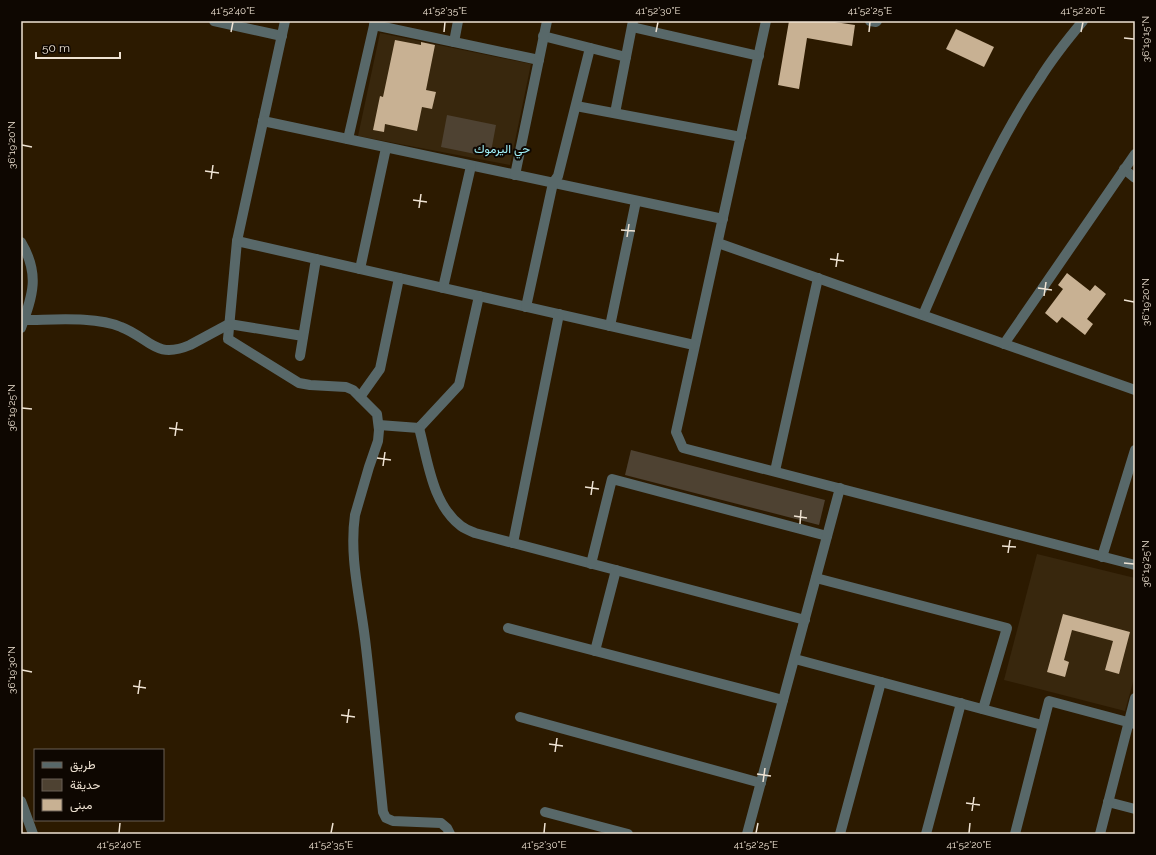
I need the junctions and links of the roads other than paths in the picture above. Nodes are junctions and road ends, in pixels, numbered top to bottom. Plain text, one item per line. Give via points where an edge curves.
1 (214, 21) edge
2 (285, 21) edge
3 (458, 21) edge
4 (547, 21) edge
5 (766, 21) edge
6 (870, 21) edge
7 (877, 21) edge
8 (1083, 21) edge
9 (375, 23) edge
10 (633, 24) edge
11 (282, 36) junction
12 (543, 36) junction
13 (454, 42) junction
14 (590, 48) junction
15 (759, 56) junction
16 (626, 57) junction
17 (539, 60) junction
18 (576, 106) junction
19 (615, 113) junction
20 (263, 121) junction
21 (741, 137) junction
22 (348, 139) junction
23 (386, 148) junction
24 (1135, 154) edge
25 (471, 166) junction
26 (1124, 169) junction
27 (515, 175) junction
28 (1135, 178) edge
29 (553, 184) junction
30 (636, 201) junction
31 (724, 219) junction
32 (237, 241) junction
33 (21, 242) edge
34 (718, 244) junction
35 (316, 259) junction
36 (360, 269) junction
37 (399, 278) junction
38 (818, 278) junction
39 (443, 288) junction
40 (479, 296) junction
41 (526, 307) junction
42 (559, 314) junction
43 (923, 315) junction
44 (23, 324) edge
45 (229, 324) junction
46 (610, 326) junction
47 (303, 336) junction
48 (1004, 344) junction
49 (694, 345) junction
50 (300, 356) dead end
51 (1135, 390) edge
52 (360, 397) junction
53 (379, 425) junction
54 (419, 428) junction
55 (1135, 450) edge
56 (775, 472) junction
57 (840, 488) junction
58 (827, 536) junction
59 (513, 543) junction
60 (1102, 557) junction
61 (591, 564) junction
62 (1135, 566) edge
63 (616, 570) junction
64 (816, 578) junction
65 (805, 620) junction
66 (508, 628) dead end
67 (595, 651) junction
68 (795, 659) junction
69 (881, 682) junction
70 (1135, 698) edge
71 (784, 700) junction
72 (960, 703) junction
73 (983, 709) junction
74 (520, 717) dead end
75 (1132, 723) edge
76 (1042, 725) junction
77 (761, 783) junction
78 (21, 802) edge
79 (1108, 802) junction
80 (1135, 809) edge
81 (545, 812) dead end
82 (33, 834) edge
83 (450, 834) edge
84 (628, 834) edge
85 (748, 834) edge
86 (840, 834) edge
87 (926, 834) edge
88 (1015, 834) edge
89 (1100, 834) edge

1 - 11 street
2 - 11 street
3 - 13 street
4 - 12 street
5 - 15 street
6 - 7 street
8 - 43 street via 1038,80 998,150
9 - 13 street
9 - 22 street
10 - 15 street
10 - 16 street
11 - 20 street
12 - 14 street
12 - 17 street
13 - 17 street
14 - 16 street
14 - 18 street
15 - 21 street
16 - 19 street
17 - 27 street
18 - 19 street
18 - 29 street via 558,176
19 - 21 street
20 - 22 street
20 - 32 street
21 - 31 street
22 - 23 street
23 - 25 street
23 - 36 street
24 - 26 street
25 - 27 street
25 - 39 street
26 - 28 street
26 - 48 street
27 - 29 street
29 - 30 street
29 - 41 street
30 - 31 street
30 - 46 street
31 - 34 street
32 - 35 street
32 - 45 street
33 - 44 street via 30,260 33,284
34 - 38 street
34 - 49 street
35 - 36 street
35 - 47 street
36 - 37 street
37 - 39 street
37 - 52 street via 380,368
38 - 43 street
38 - 56 street
39 - 40 street
40 - 41 street
40 - 54 street via 459,385
41 - 42 street
42 - 46 street
42 - 59 street
43 - 48 street
44 - 45 street via 88,320 106,322 123,327 156,348 170,350 184,348
45 - 47 street
45 - 52 street via 228,339 299,383 346,387
46 - 49 street
47 - 50 street
48 - 51 street
49 - 56 street via 676,432 683,448
52 - 53 street via 376,412
53 - 54 street
53 - 83 street via 378,441 356,509 353,539 354,567 365,638 383,812 386,818 392,821 441,824
54 - 59 street via 440,500 451,516 475,533
55 - 60 street
56 - 57 street
57 - 58 street
57 - 60 street
58 - 61 street via 612,480
58 - 64 street
59 - 61 street
60 - 62 street
61 - 63 street
63 - 65 street
63 - 67 street
64 - 65 street
64 - 73 street via 1007,628
65 - 68 street
66 - 67 street
67 - 71 street
68 - 69 street
68 - 71 street
69 - 72 street
69 - 86 street
70 - 75 street
71 - 77 street
72 - 73 street
72 - 87 street
73 - 76 street
74 - 77 street
75 - 76 street via 1049,701
75 - 79 street
76 - 88 street
77 - 85 street
78 - 82 street
79 - 80 street
79 - 89 street
81 - 84 street

